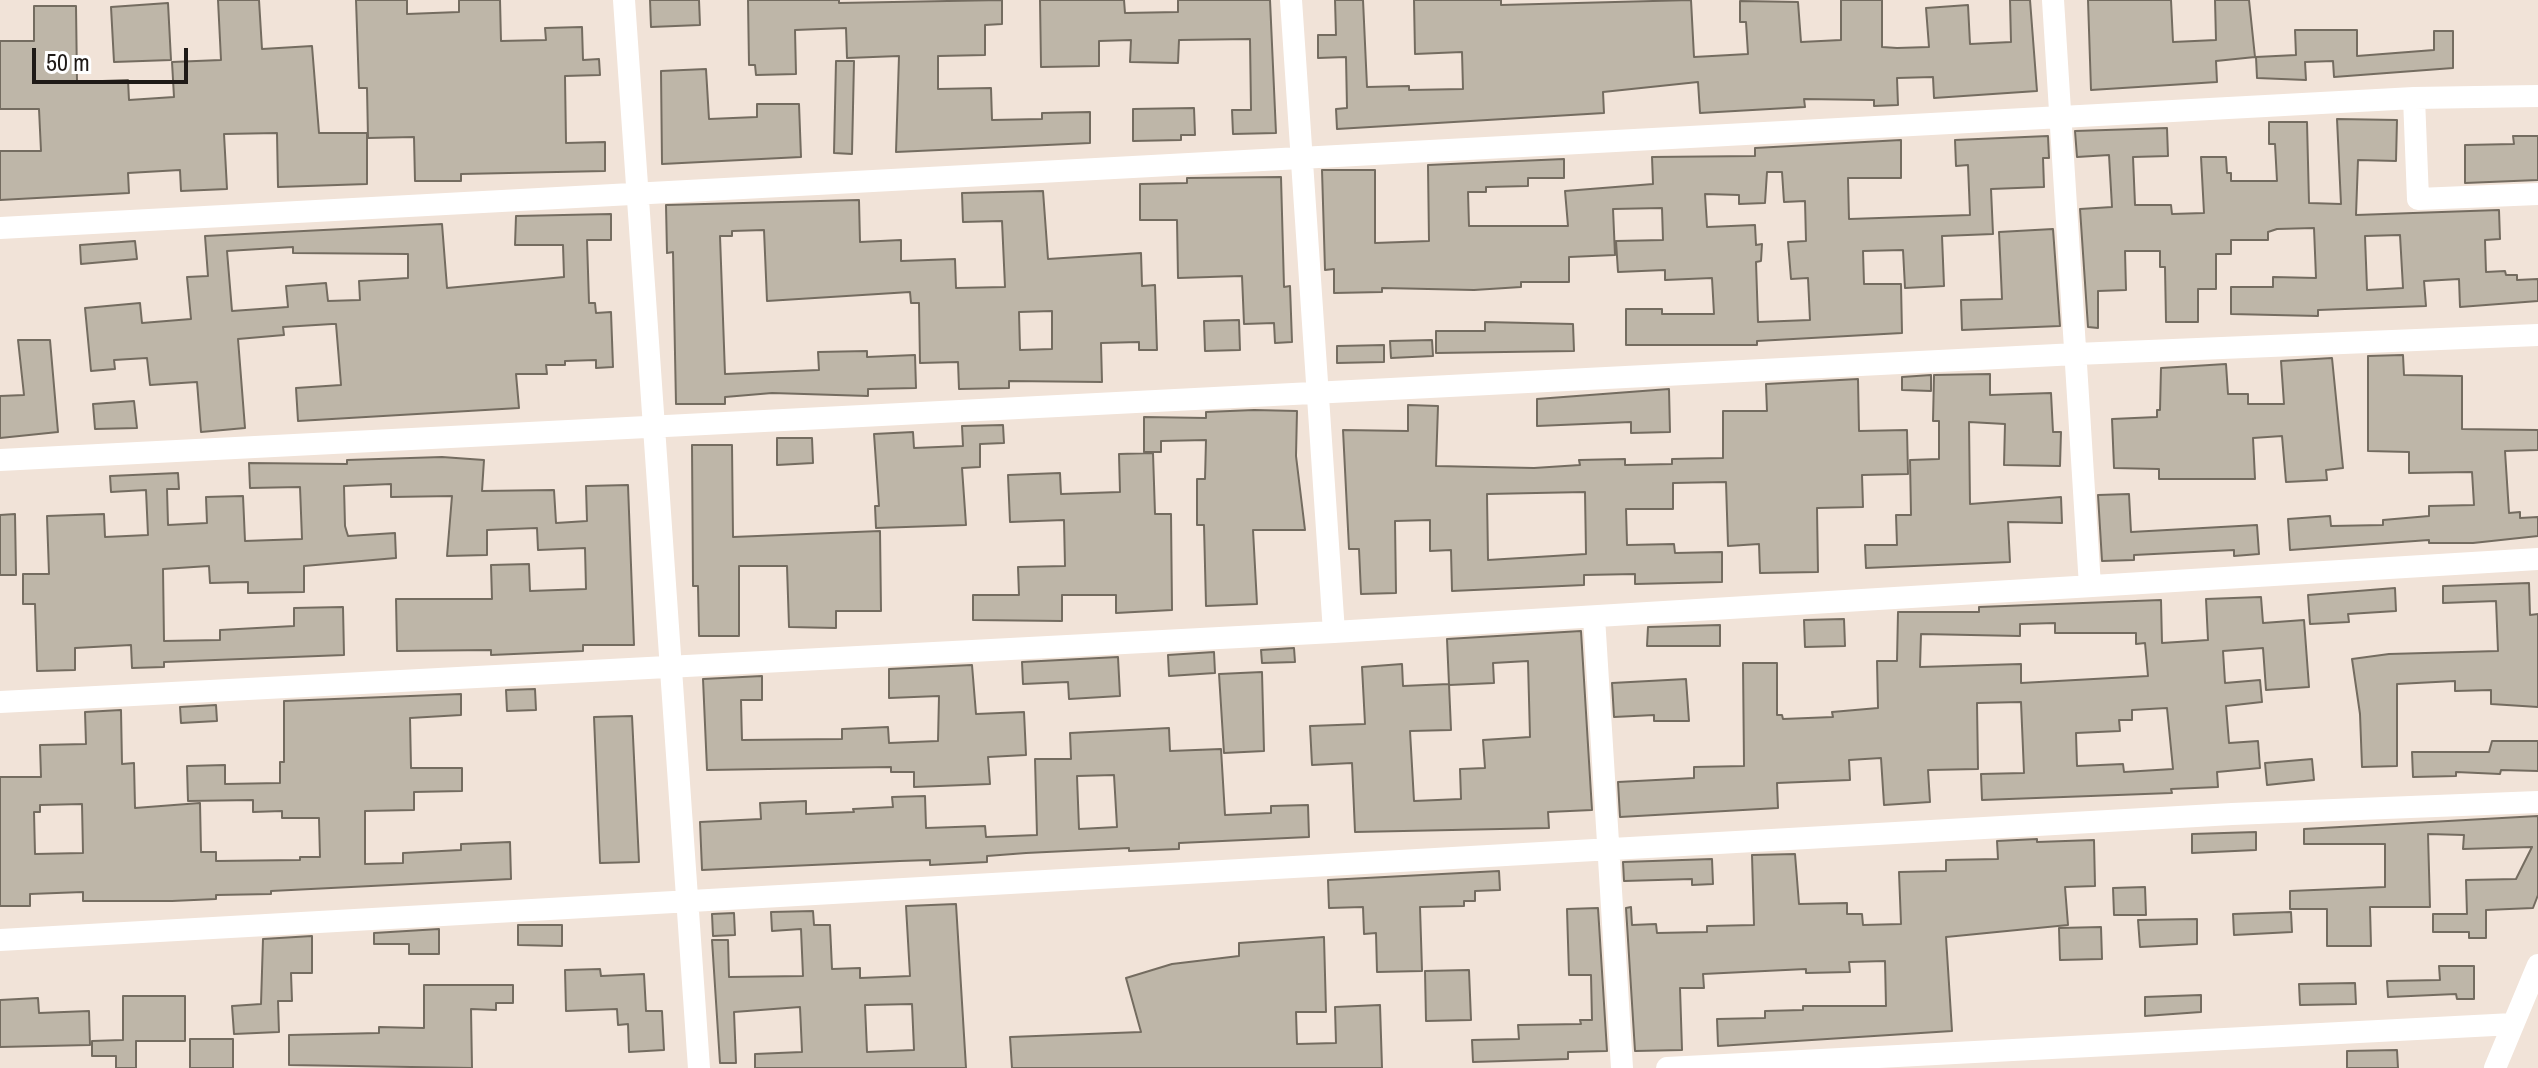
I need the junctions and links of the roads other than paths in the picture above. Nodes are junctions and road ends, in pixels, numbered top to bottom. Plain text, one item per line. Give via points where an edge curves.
1 (624, 0) edge
2 (1291, 0) edge
3 (2053, 0) edge
4 (2538, 96) edge
5 (2414, 98) junction
6 (2060, 118) junction
7 (1302, 160) junction
8 (637, 191) junction
9 (2538, 194) edge
10 (0, 228) edge
11 (2538, 335) edge
12 (2076, 354) junction
13 (1317, 393) junction
14 (654, 427) junction
15 (0, 460) edge
16 (2538, 559) edge
17 (2090, 586) junction
18 (1594, 617) junction
19 (1334, 632) junction
20 (671, 669) junction
21 (0, 702) edge
22 (2538, 802) edge
23 (1609, 849) junction
24 (687, 901) junction
25 (0, 940) edge
26 (2538, 965) edge
27 (2513, 1024) junction
28 (699, 1068) edge
29 (1622, 1068) edge
30 (1667, 1068) edge
31 (2495, 1068) edge

1 - 8 street
2 - 7 street
3 - 6 street
4 - 5 street
5 - 6 street
5 - 9 street via 2418,199
6 - 7 street
6 - 12 street
7 - 8 street
7 - 13 street
8 - 10 street
8 - 14 street
11 - 12 street
12 - 13 street
12 - 17 street
13 - 14 street
13 - 19 street
14 - 15 street
14 - 20 street
16 - 17 street
17 - 18 street
18 - 19 street
18 - 23 street
19 - 20 street
20 - 21 street
20 - 24 street
22 - 23 street
23 - 24 street
23 - 29 street
24 - 25 street
24 - 28 street
26 - 27 street
27 - 30 street
27 - 31 street

